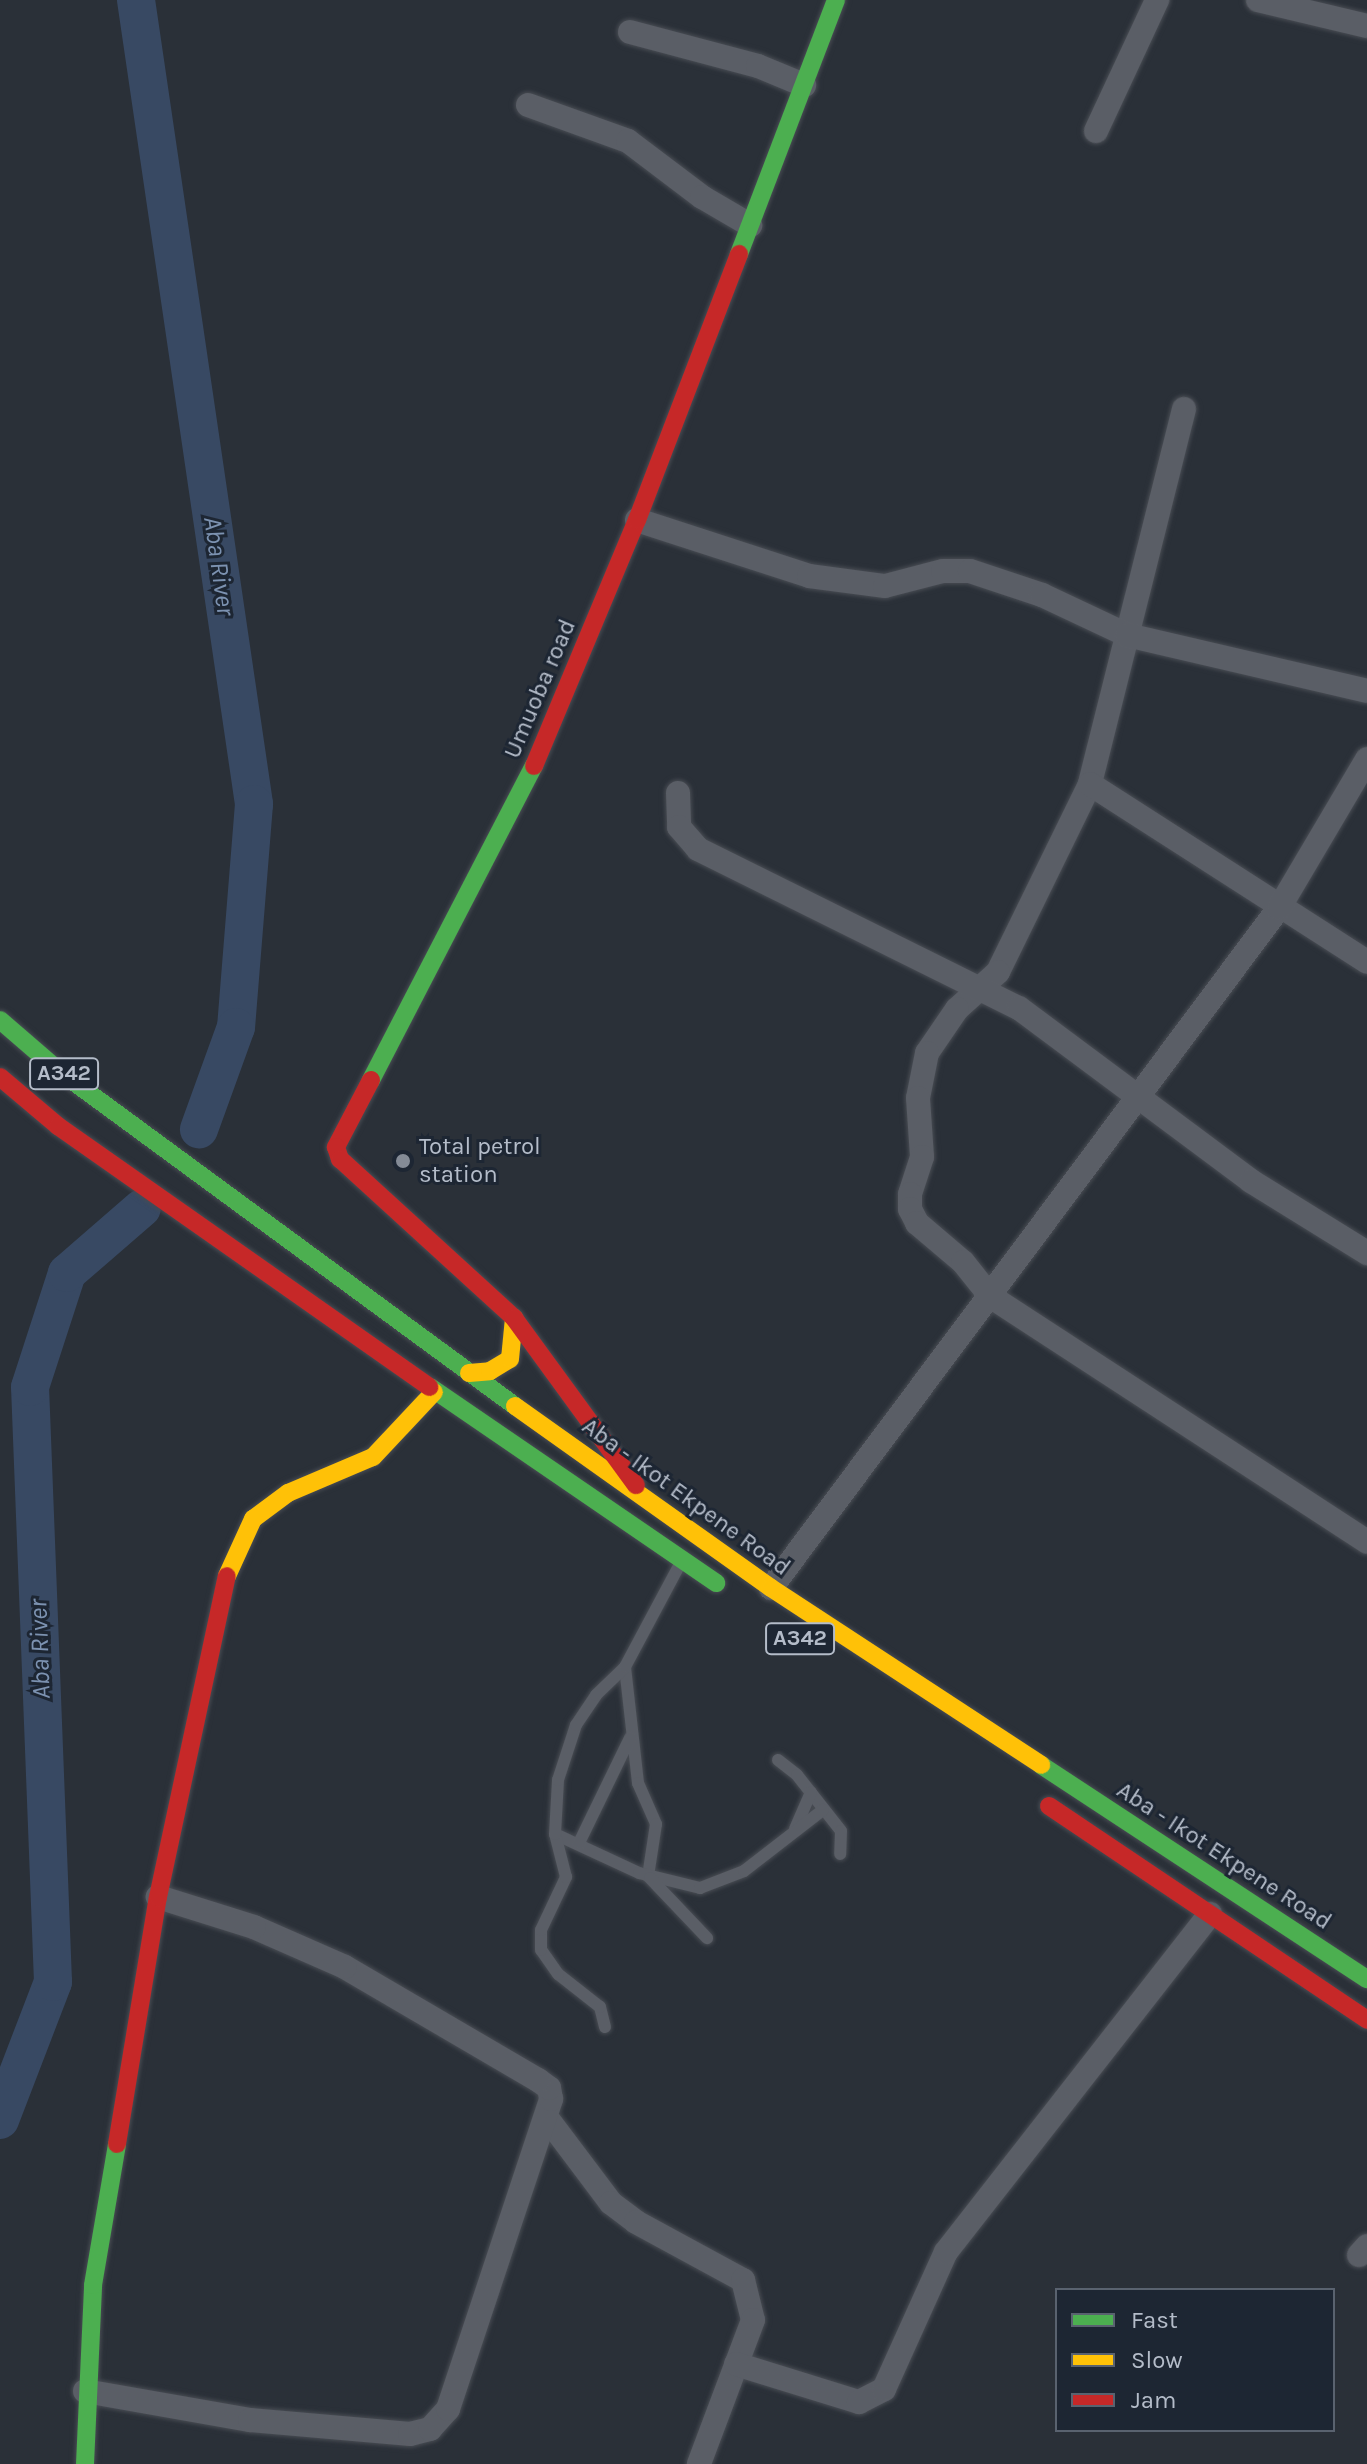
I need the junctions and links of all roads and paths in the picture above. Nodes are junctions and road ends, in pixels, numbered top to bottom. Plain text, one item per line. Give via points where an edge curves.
1 (836, 0) edge
2 (1157, 0) edge
3 (1258, 0) edge
4 (1367, 26) edge
5 (630, 32) dead end
6 (804, 85) junction
7 (528, 105) dead end
8 (1096, 131) dead end
9 (750, 225) junction
10 (1184, 409) dead end
11 (637, 520) junction
12 (1127, 635) junction
13 (1367, 691) edge
14 (1367, 759) edge
15 (1090, 784) junction
16 (678, 793) dead end
17 (1279, 908) junction
18 (1367, 962) edge
19 (978, 987) junction
20 (0, 1020) edge
21 (0, 1077) edge
22 (1139, 1097) junction
23 (1367, 1253) edge
24 (990, 1296) junction
25 (514, 1318) junction
26 (469, 1373) junction
27 (434, 1392) junction
28 (640, 1492) junction
29 (1367, 1542) edge
30 (682, 1560) junction
31 (771, 1588) junction
32 (735, 1595) dead end
33 (625, 1667) junction
34 (631, 1736) junction
35 (778, 1760) dead end
36 (811, 1792) junction
37 (1039, 1799) dead end
38 (823, 1810) junction
39 (795, 1829) junction
40 (555, 1834) junction
41 (579, 1843) junction
42 (840, 1854) dead end
43 (648, 1876) junction
44 (158, 1897) junction
45 (1210, 1914) junction
46 (707, 1938) dead end
47 (1367, 1979) edge
48 (1367, 2020) edge
49 (605, 2027) dead end
50 (547, 2118) junction
51 (736, 2364) junction
52 (85, 2391) junction
53 (85, 2464) edge
54 (699, 2464) edge

1 - 6 main road, Umuoba road
2 - 8 street
3 - 4 street
5 - 6 street via 758,66
6 - 9 main road, Umuoba road
7 - 9 street via 628,141 702,197
9 - 11 main road, Umuoba road
10 - 12 street
11 - 12 street via 809,576 885,586 943,571 970,571 1042,595
11 - 25 main road, Umuoba road via 537,760 336,1147 340,1159
12 - 13 street
12 - 15 street
14 - 17 street
15 - 17 street
15 - 19 street via 998,972
16 - 19 street via 679,827 698,849
17 - 18 street
17 - 22 street
19 - 22 street via 1041,1023
19 - 24 street via 927,1053 918,1098 922,1157 910,1209 917,1223 963,1262
20 - 26 main road, Aba - Ikot Ekpene Road / A342
21 - 27 main road, A342 via 58,1126
22 - 23 street via 1251,1181
22 - 24 street
24 - 29 street
24 - 31 street
25 - 26 main road via 510,1359 490,1371
25 - 28 main road, Umuoba road
26 - 28 main road, Aba - Ikot Ekpene Road / A342
27 - 30 main road, A342
27 - 44 main road via 373,1457 288,1493 253,1519 231,1558
28 - 31 main road, Aba - Ikot Ekpene Road / A342
30 - 32 main road, A342
30 - 33 lane
31 - 47 main road, Aba - Ikot Ekpene Road / A342
33 - 34 lane
33 - 40 lane via 596,1695 576,1725 558,1780
34 - 41 lane
34 - 43 lane via 638,1783 656,1824
35 - 36 lane
36 - 38 lane
36 - 39 lane
37 - 45 main road
38 - 39 lane
38 - 42 lane via 841,1831
39 - 43 lane via 723,1883 700,1888
40 - 41 lane
40 - 49 lane via 566,1877 541,1930 541,1950 558,1974 600,2007
41 - 43 lane
43 - 46 lane
44 - 50 street via 254,1927 345,1967 549,2088
44 - 52 main road via 93,2285
45 - 48 main road
45 - 51 street via 946,2252 884,2389 859,2402
50 - 51 street via 611,2203 743,2280 753,2320
50 - 52 street via 448,2409 430,2429 410,2434 250,2420
51 - 54 street
52 - 53 main road

